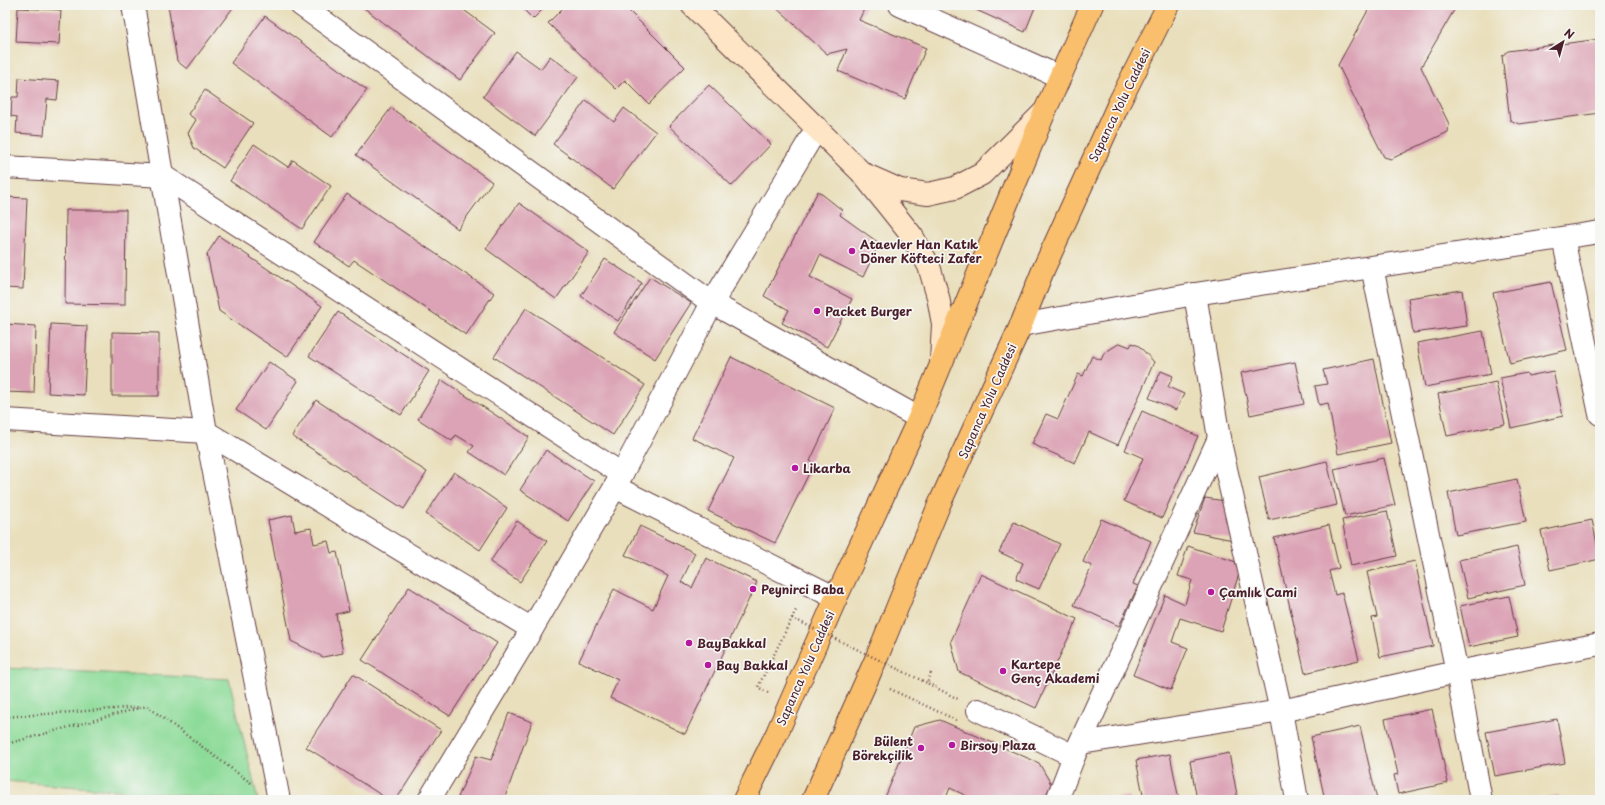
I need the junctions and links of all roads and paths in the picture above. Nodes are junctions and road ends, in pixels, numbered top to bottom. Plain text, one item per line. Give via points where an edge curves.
1 (133, 5) edge
2 (301, 5) edge
3 (900, 5) edge
4 (1092, 5) edge
5 (1168, 5) edge
6 (702, 9) edge
7 (1060, 77) junction
8 (1045, 111) junction
9 (817, 128) junction
10 (5, 167) edge
11 (861, 172) junction
12 (163, 176) junction
13 (1600, 232) edge
14 (1563, 238) junction
15 (1372, 267) junction
16 (1195, 294) junction
17 (712, 303) junction
18 (1021, 325) junction
19 (941, 365) junction
20 (1600, 414) edge
21 (919, 418) junction
22 (5, 420) edge
23 (206, 432) junction
24 (1219, 438) junction
25 (619, 480) junction
26 (836, 598) junction
27 (797, 608) dead end
28 (792, 618) junction
29 (532, 630) junction
30 (1600, 644) edge
31 (1457, 672) junction
32 (931, 673) dead end
33 (867, 678) junction
34 (927, 683) junction
35 (758, 687) dead end
36 (147, 706) junction
37 (978, 710) junction
38 (1281, 711) junction
39 (5, 717) edge
40 (5, 740) edge
41 (1078, 750) junction
42 (254, 786) dead end
43 (1062, 795) edge
44 (279, 800) edge
45 (429, 800) edge
46 (744, 800) edge
47 (813, 800) edge
48 (1297, 800) edge
49 (1481, 800) edge

1 - 12 street
2 - 17 street
3 - 7 street
4 - 7 highway, Sapanca Yolu Caddesi
5 - 18 highway, Sapanca Yolu Caddesi via 1119,102
6 - 9 street
7 - 8 highway, Sapanca Yolu Caddesi
8 - 11 street via 982,174 955,188 928,194 900,190
8 - 19 highway, Sapanca Yolu Caddesi
9 - 11 street
9 - 17 street
10 - 12 street
11 - 19 street via 912,236 929,266 943,324
12 - 23 street
12 - 25 street
13 - 14 street
14 - 15 street
14 - 20 street
15 - 16 street
15 - 31 street
16 - 18 street
16 - 24 street
17 - 21 street
17 - 25 street
18 - 33 highway, Sapanca Yolu Caddesi via 939,505
19 - 21 highway, Sapanca Yolu Caddesi
21 - 26 highway, Sapanca Yolu Caddesi
22 - 23 street
23 - 29 street
23 - 44 street
24 - 38 street
24 - 41 street
25 - 26 street
25 - 29 street
26 - 46 highway, Sapanca Yolu Caddesi
27 - 28 path
28 - 34 path, bridge
28 - 35 path
29 - 45 street
30 - 31 street
31 - 38 street
31 - 49 street
32 - 34 path
33 - 37 path via 970,727
33 - 47 highway, Sapanca Yolu Caddesi
34 - 37 path
36 - 39 path
36 - 40 path via 10,743
36 - 42 path
37 - 41 street
38 - 41 street
38 - 48 street
41 - 43 street

